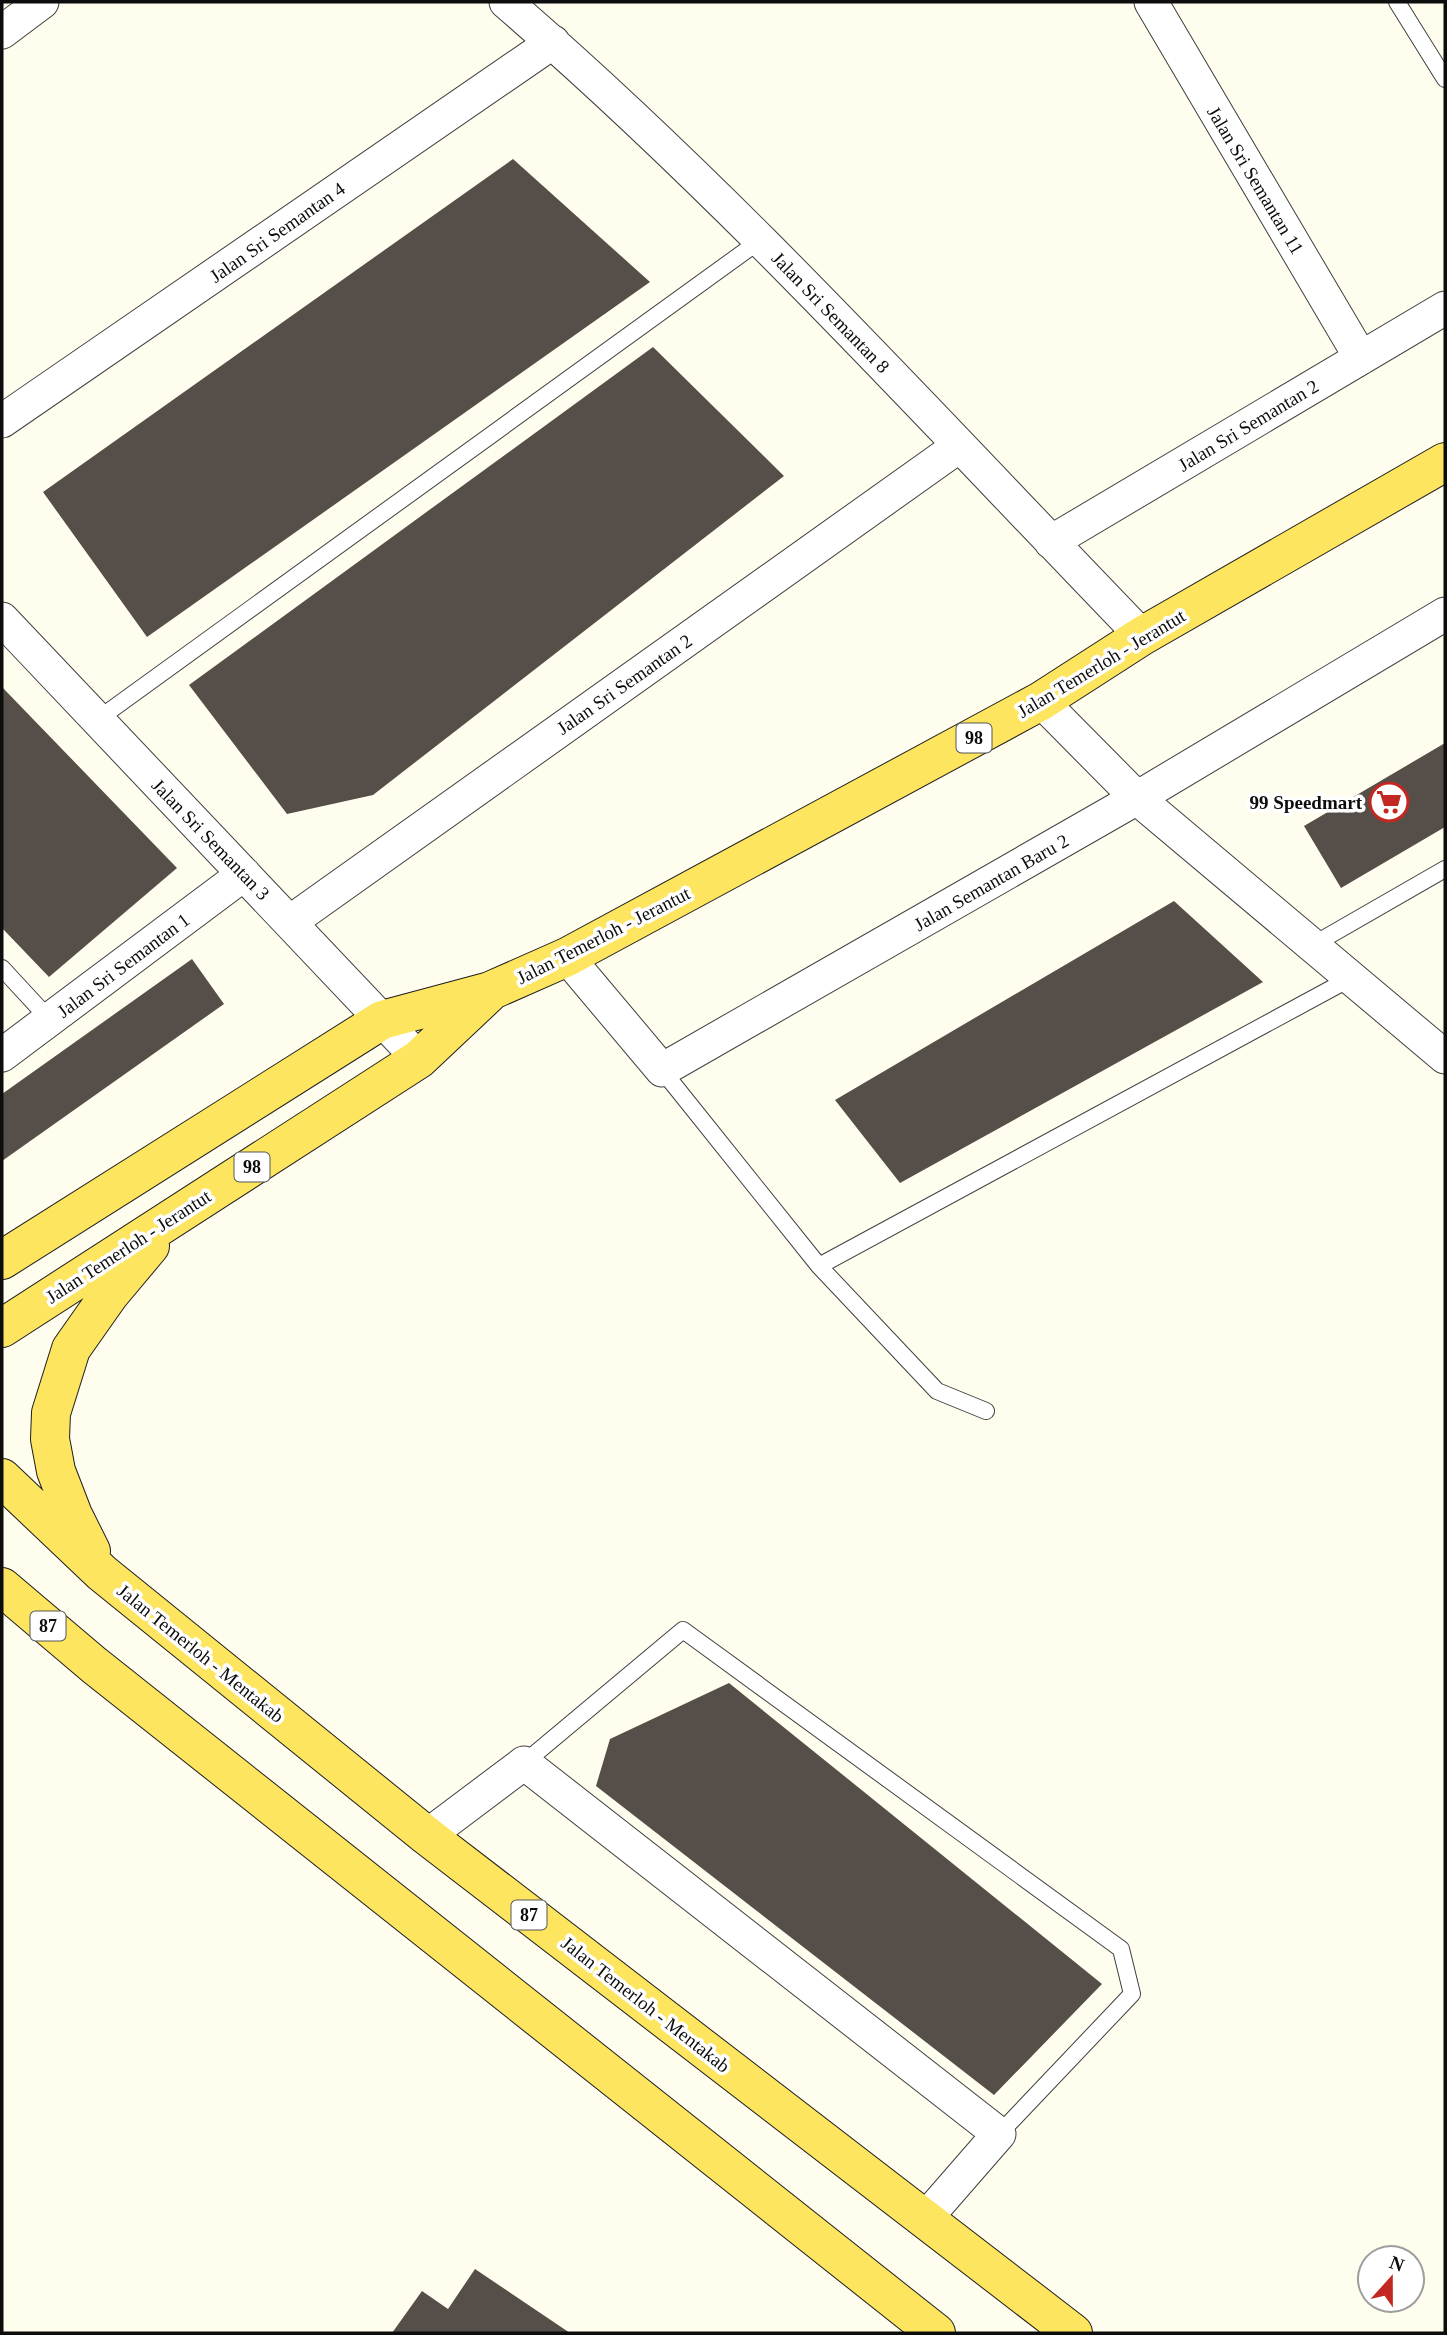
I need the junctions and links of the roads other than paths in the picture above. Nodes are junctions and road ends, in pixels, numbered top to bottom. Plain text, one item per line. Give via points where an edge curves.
1 (42, 2) edge
2 (506, 2) edge
3 (1151, 2) edge
4 (1397, 2) edge
5 (2, 33) edge
6 (553, 42) junction
7 (1445, 79) edge
8 (762, 239) junction
9 (1445, 308) edge
10 (1361, 358) junction
11 (2, 421) edge
12 (959, 446) junction
13 (1445, 462) edge
14 (1051, 542) junction
15 (1445, 614) edge
16 (2, 620) edge
17 (1142, 636) junction
18 (1041, 701) junction
19 (97, 720) junction
20 (1137, 798) junction
21 (1445, 869) edge
22 (244, 874) junction
23 (290, 922) junction
24 (1311, 946) junction
25 (567, 957) junction
26 (2, 968) edge
27 (1351, 978) junction
28 (490, 991) junction
29 (50, 1020) junction
30 (382, 1020) junction
31 (2, 1055) edge
32 (1445, 1057) edge
33 (419, 1059) junction
34 (662, 1070) junction
35 (173, 1217) junction
36 (8, 1254) edge
37 (819, 1266) junction
38 (2, 1328) edge
39 (986, 1411) dead end
40 (2, 1478) edge
41 (102, 1573) junction
42 (2, 1587) edge
43 (2, 1616) edge
44 (94, 1665) junction
45 (524, 1763) junction
46 (427, 1836) junction
47 (999, 2134) junction
48 (925, 2219) junction
49 (936, 2333) edge
50 (1073, 2333) edge

1 - 5 street
2 - 6 street, Jalan Sri Semantan 8
3 - 10 street, Jalan Sri Semantan 11
4 - 7 lane
6 - 8 street, Jalan Sri Semantan 8
6 - 11 street, Jalan Sri Semantan 4
8 - 12 street, Jalan Sri Semantan 8
8 - 19 lane
9 - 10 street, Jalan Sri Semantan 2
10 - 14 street, Jalan Sri Semantan 2
12 - 14 street, Jalan Sri Semantan 8
12 - 23 street, Jalan Sri Semantan 2
13 - 17 main road, Jalan Temerloh - Jerantut / 98
14 - 17 street, Jalan Sri Semantan 8
15 - 20 street, Jalan Semantan Baru 2
16 - 19 street, Jalan Sri Semantan 3
17 - 18 main road, Jalan Temerloh - Jerantut / 98
18 - 20 street
18 - 25 main road, Jalan Temerloh - Jerantut / 98
19 - 22 street, Jalan Sri Semantan 3
20 - 24 street
20 - 34 street, Jalan Semantan Baru 2
21 - 24 lane
22 - 23 street, Jalan Sri Semantan 3
22 - 29 street, Jalan Sri Semantan 1
23 - 30 street, Jalan Sri Semantan 3
24 - 27 street
25 - 28 main road, Jalan Temerloh - Jerantut / 98
25 - 34 street
26 - 29 lane
27 - 32 street
27 - 37 lane
28 - 30 main road, Jalan Temerloh - Jerantut / 98
28 - 33 main road, Jalan Temerloh - Jerantut / 98
29 - 31 street, Jalan Sri Semantan 1
30 - 33 street, Jalan Sri Semantan 3
30 - 36 main road, Jalan Temerloh - Jerantut / 98
33 - 35 main road, Jalan Temerloh - Jerantut / 98
34 - 37 lane
35 - 38 main road, Jalan Temerloh - Jerantut / 98
35 - 41 main road via 71,1349 51,1413 56,1471
37 - 39 lane via 937,1391
40 - 41 main road, Jalan Temerloh - Mentakab / 87
41 - 46 main road, Jalan Temerloh - Mentakab / 87
42 - 44 main road, 87
43 - 44 main road
44 - 49 main road, 87
45 - 46 street
45 - 47 street
45 - 47 lane via 684,1630 1121,1949 1132,1994
46 - 48 main road, Jalan Temerloh - Mentakab / 87
47 - 48 street
48 - 50 main road, Jalan Temerloh - Mentakab / 87

